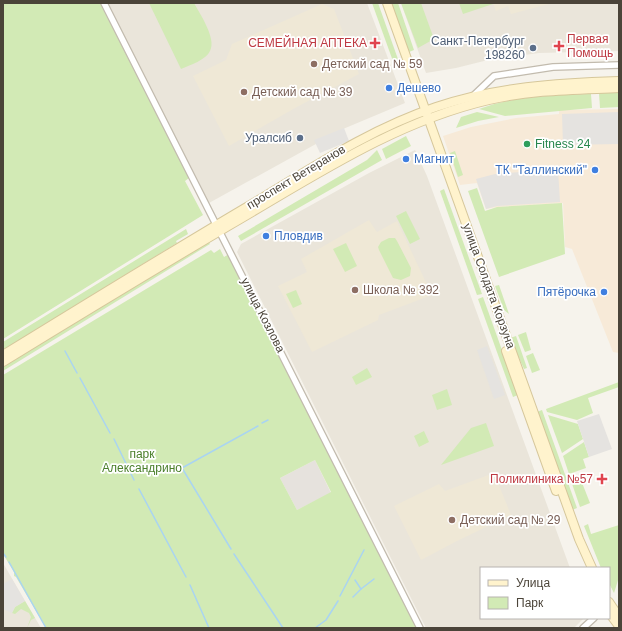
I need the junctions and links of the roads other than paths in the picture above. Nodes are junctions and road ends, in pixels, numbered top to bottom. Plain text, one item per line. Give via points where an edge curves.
1 (104, 3) edge
2 (381, 3) edge
3 (387, 3) edge
4 (619, 65) edge
5 (619, 81) edge
6 (619, 88) edge
7 (472, 96) junction
8 (424, 115) junction
9 (218, 228) junction
10 (3, 355) edge
11 (3, 362) edge
12 (586, 567) edge
13 (592, 567) edge
14 (610, 607) edge
15 (619, 617) edge
16 (593, 619) edge
17 (619, 626) edge
18 (420, 628) edge
19 (583, 628) edge

1 - 9 street, улица Козлова
2 - 8 street, улица Солдата Корзуна
3 - 8 street, улица Солдата Корзуна
4 - 7 street via 553,67 494,76
5 - 7 street, проспект Ветеранов via 533,86
6 - 8 street, проспект Ветеранов via 559,90 512,96
7 - 8 street, проспект Ветеранов
8 - 9 street, проспект Ветеранов
8 - 12 street, улица Солдата Корзуна via 574,541
8 - 13 street, улица Солдата Корзуна via 579,539
9 - 10 street, проспект Ветеранов
9 - 11 street, проспект Ветеранов
9 - 18 street, улица Козлова
14 - 15 street
14 - 17 street
16 - 19 street

